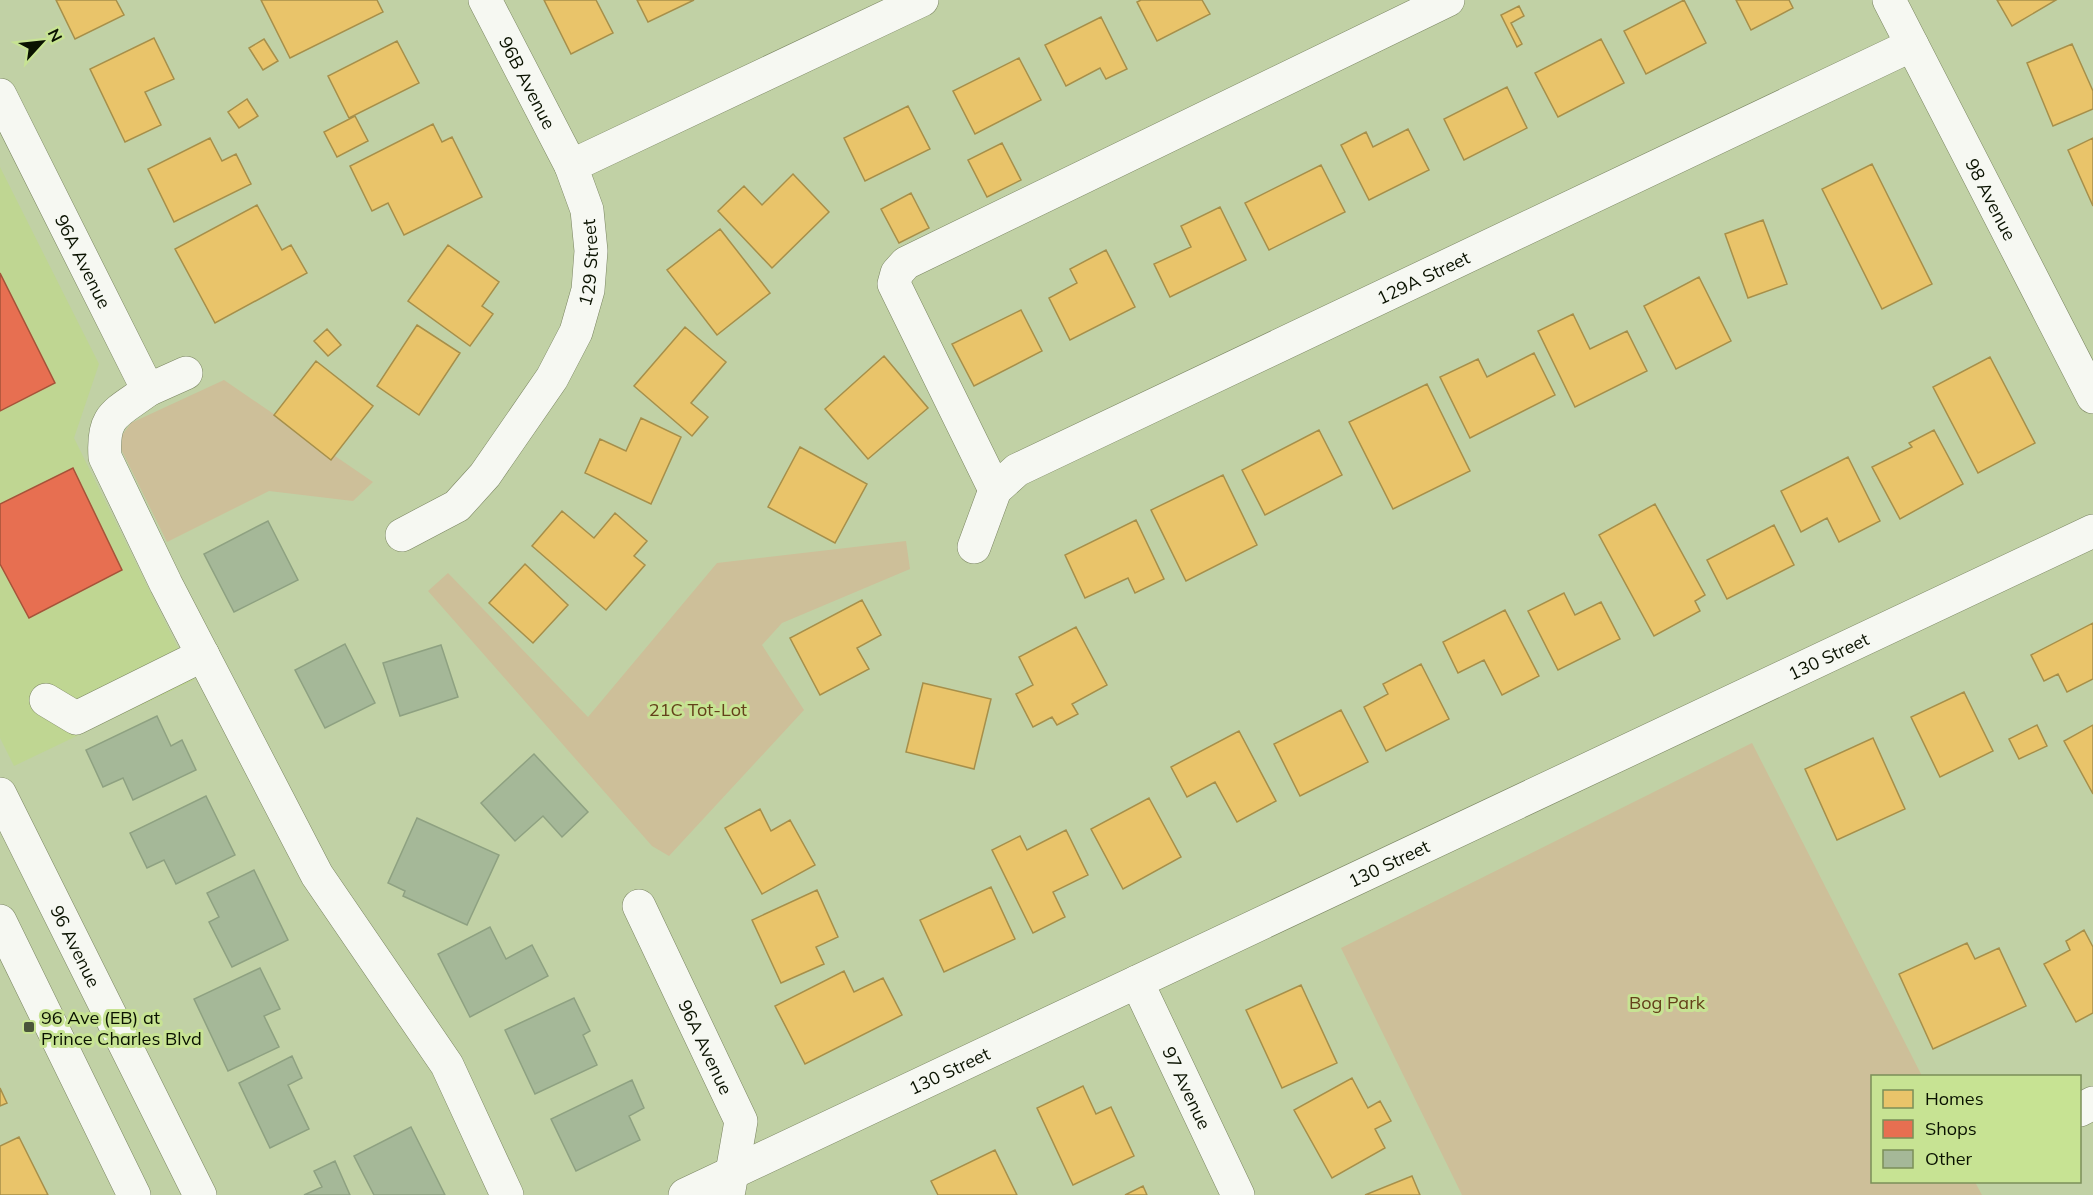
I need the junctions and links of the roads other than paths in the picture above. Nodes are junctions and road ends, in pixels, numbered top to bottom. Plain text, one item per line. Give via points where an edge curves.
1 (485, 0) edge
2 (922, 0) edge
3 (1448, 0) edge
4 (1889, 0) edge
5 (1912, 45) junction
6 (0, 95) edge
7 (571, 166) junction
8 (186, 373) dead end
9 (148, 390) junction
10 (2093, 398) edge
11 (995, 490) junction
12 (2093, 531) edge
13 (402, 535) dead end
14 (974, 548) dead end
15 (203, 655) junction
16 (46, 700) dead end
17 (4, 813) edge
18 (639, 906) dead end
19 (0, 921) edge
20 (1137, 982) junction
21 (731, 1184) edge
22 (134, 1195) edge
23 (200, 1195) edge
24 (507, 1195) edge
25 (685, 1195) edge
26 (1238, 1195) edge

1 - 7 street, 96B Avenue
2 - 7 street
3 - 11 street via 906,263 894,284
4 - 5 street, 98 Avenue
5 - 10 street, 98 Avenue
5 - 11 street, 129A Street via 1017,470
6 - 9 street, 96A Avenue
7 - 13 street, 129 Street via 587,210 591,251 588,290 576,332 552,378 485,475 457,506
8 - 9 street
9 - 15 street via 111,417 103,435 105,457
11 - 14 street, 129A Street
12 - 20 street, 130 Street
15 - 16 street via 76,718
15 - 24 street via 317,875 447,1065
17 - 23 street, 96 Avenue
18 - 21 street, 96A Avenue via 741,1121
19 - 22 street
20 - 21 street, 130 Street
20 - 26 street, 97 Avenue
21 - 25 street, 130 Street

